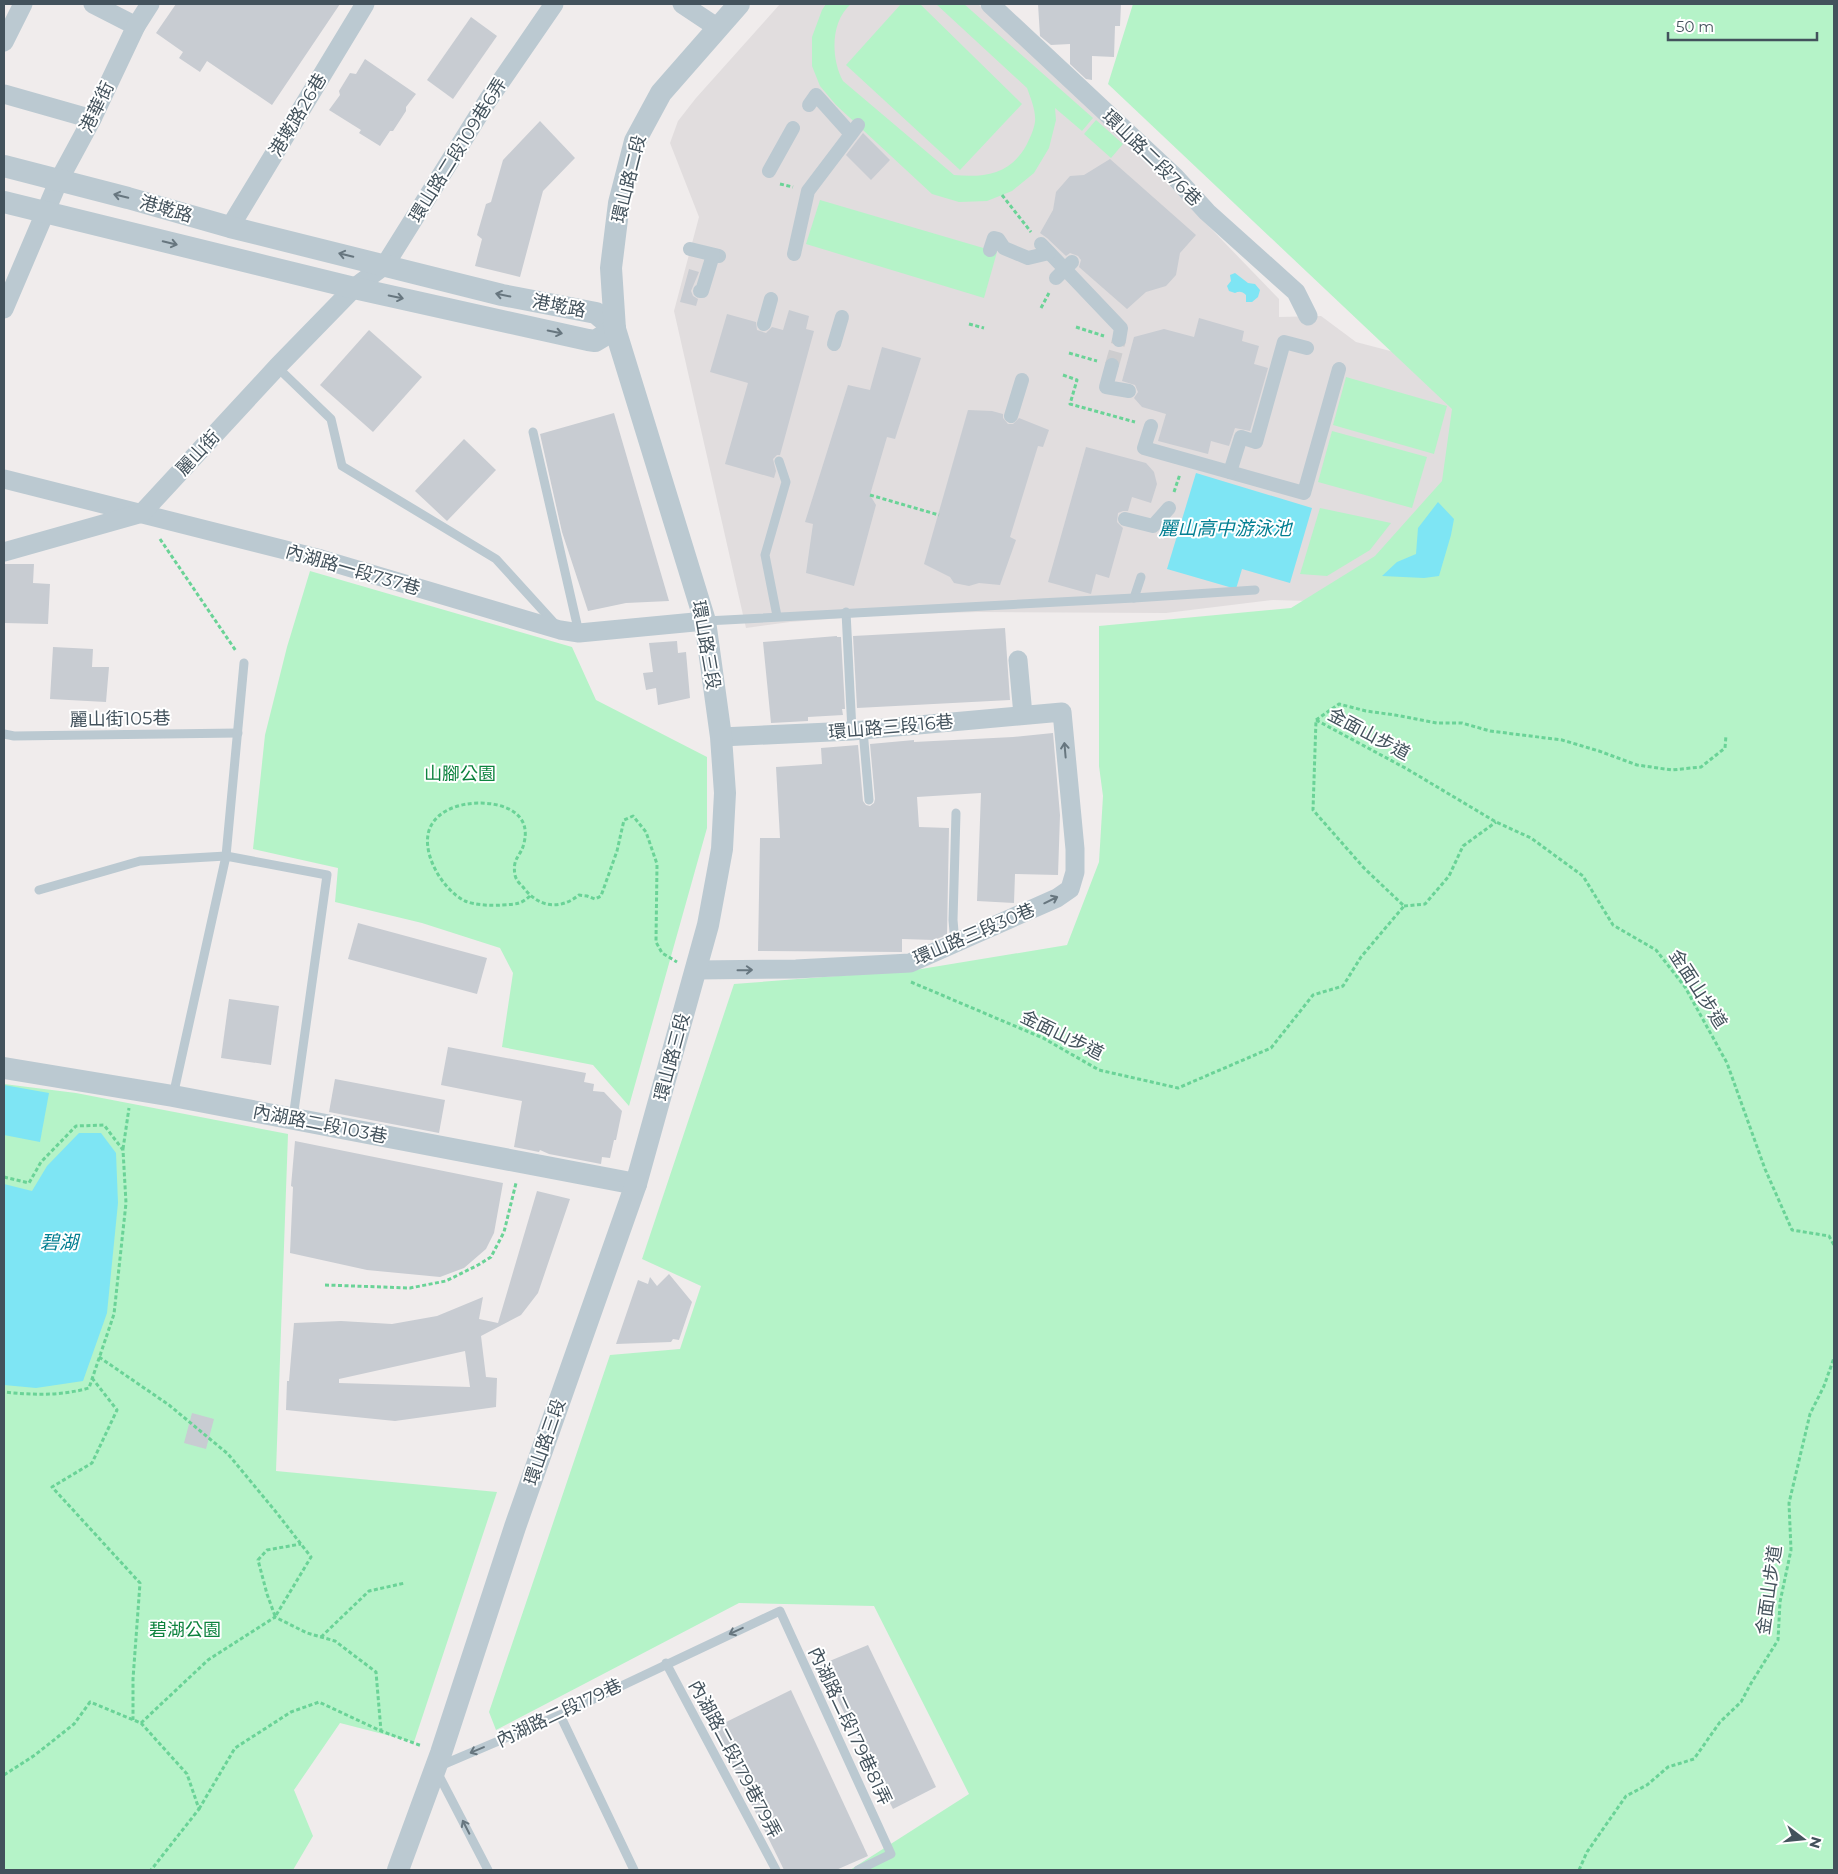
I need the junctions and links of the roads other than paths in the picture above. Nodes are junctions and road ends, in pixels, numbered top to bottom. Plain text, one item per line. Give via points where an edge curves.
1 (23, 4) edge
2 (93, 4) edge
3 (150, 4) edge
4 (365, 4) edge
5 (554, 4) edge
6 (682, 4) edge
7 (739, 4) edge
8 (990, 4) edge
9 (136, 26) junction
10 (718, 28) junction
11 (4, 42) edge
12 (4, 94) edge
13 (809, 105) dead end
14 (92, 120) junction
15 (793, 128) dead end
16 (4, 166) edge
17 (769, 170) dead end
18 (59, 180) junction
19 (4, 202) edge
20 (46, 212) junction
21 (230, 227) junction
22 (690, 249) dead end
23 (990, 250) dead end
24 (794, 254) dead end
25 (385, 265) junction
26 (354, 288) junction
27 (700, 291) dead end
28 (771, 298) dead end
29 (4, 309) edge
30 (1308, 316) dead end
31 (842, 317) dead end
32 (764, 324) dead end
33 (614, 329) junction
34 (1119, 340) tunnel mouth
35 (834, 344) dead end
36 (1307, 348) dead end
37 (1112, 365) tunnel mouth
38 (277, 367) junction
39 (1339, 370) dead end
40 (1022, 380) dead end
41 (1129, 391) dead end
42 (1011, 416) dead end
43 (1150, 426) road end
44 (533, 432) dead end
45 (778, 461) dead end
46 (1230, 472) junction
47 (4, 479) edge
48 (1169, 508) road end
49 (142, 513) junction
50 (1125, 519) dead end
51 (4, 552) edge
52 (1141, 577) dead end
53 (1255, 590) dead end
54 (1134, 598) junction
55 (846, 612) junction
56 (777, 616) junction
57 (706, 621) junction
58 (560, 630) junction
59 (579, 632) junction
60 (1018, 660) dead end
61 (244, 663) road end
62 (1062, 712) joint
63 (1023, 715) junction
64 (858, 730) junction
65 (238, 733) junction
66 (4, 734) edge
67 (721, 737) junction
68 (869, 800) dead end
69 (956, 813) dead end
70 (226, 856) junction
71 (39, 890) dead end
72 (955, 943) junction
73 (696, 970) junction
74 (4, 1068) edge
75 (173, 1096) junction
76 (293, 1119) junction
77 (636, 1184) junction
78 (780, 1610) joint
79 (666, 1663) junction
80 (560, 1714) junction
81 (438, 1761) junction
82 (398, 1870) edge
83 (488, 1870) edge
84 (634, 1870) edge
85 (776, 1870) edge
86 (858, 1870) edge

1 - 11 street
2 - 9 street
3 - 9 street, 港華街
4 - 21 street, 港墘路26巷
5 - 25 street, 環山路二段109巷6弄 via 488,100
6 - 10 street
7 - 10 street, 環山路二段
8 - 30 street, 環山路二段76巷 via 1296,292
9 - 14 street, 港華街
10 - 33 street, 環山路二段 via 661,92 635,141 619,203 611,268
12 - 14 street
13 - 24 street via 816,95 855,130 808,192
14 - 18 street, 港華街
15 - 17 street
16 - 18 street, 港墘路
18 - 20 street, 港華街
21 -> 18 street, 港墘路
19 - 20 street, 港墘路
20 -> 26 street, 港墘路
20 - 29 street, 港華街
25 -> 21 street, 港墘路
22 - 27 street via 716,256
23 - 34 street via 994,238 1004,248 1028,258 1045,249 1121,328
25 - 26 street, 環山路二段109巷6弄
33 -> 25 street, 港墘路 via 596,313 502,295
26 -> 33 street, 港墘路 via 595,341
26 - 38 street, 麗山街
28 - 32 street
31 - 35 street
33 - 57 street, 環山路三段
36 - 46 street via 1284,342 1256,442 1241,437
37 - 41 street via 1106,387
38 - 49 street, 麗山街
38 - 58 lane via 331,419 342,466 496,559
39 - 46 street via 1304,493
40 - 42 street
43 - 46 street via 1144,448
44 - 59 lane
45 - 56 lane via 786,482 765,555
47 - 49 street, 內湖路一段737巷
48 - 50 street via 1153,526
49 - 51 street
49 - 58 street, 內湖路一段737巷 via 321,559
52 - 54 lane
53 - 54 lane
54 - 55 lane
55 - 56 lane
55 - 64 lane
56 - 57 lane
57 - 59 street, 內湖路一段737巷
57 - 67 street, 環山路三段
58 - 59 street, 內湖路一段737巷
60 - 63 street
61 - 65 lane
62 - 63 street, 環山路三段16巷
72 -> 62 street, 環山路三段30巷 via 1070,889 1075,872 1075,849
63 - 64 street, 環山路三段16巷
64 - 67 street, 環山路三段16巷
64 - 68 lane
65 - 66 lane, 麗山街105巷
65 - 70 lane
67 - 73 street, 環山路三段 via 725,793 722,849
69 - 72 lane
70 - 71 lane via 140,860
70 - 75 lane
70 - 76 lane via 327,875
73 -> 72 street, 環山路三段30巷 via 910,963
73 - 77 street, 環山路三段
74 - 75 street, 內湖路二段103巷
75 - 76 street, 內湖路二段103巷
76 - 77 street, 內湖路二段103巷
77 - 81 street, 環山路三段 via 515,1527
78 -> 79 lane, 內湖路二段179巷
78 - 86 lane, 內湖路二段179巷81弄 via 891,1854
79 - 80 lane, 內湖路二段179巷
79 - 85 lane, 內湖路二段179巷79弄
80 -> 81 lane, 內湖路二段179巷
80 - 84 lane
81 - 82 street
83 -> 81 lane

